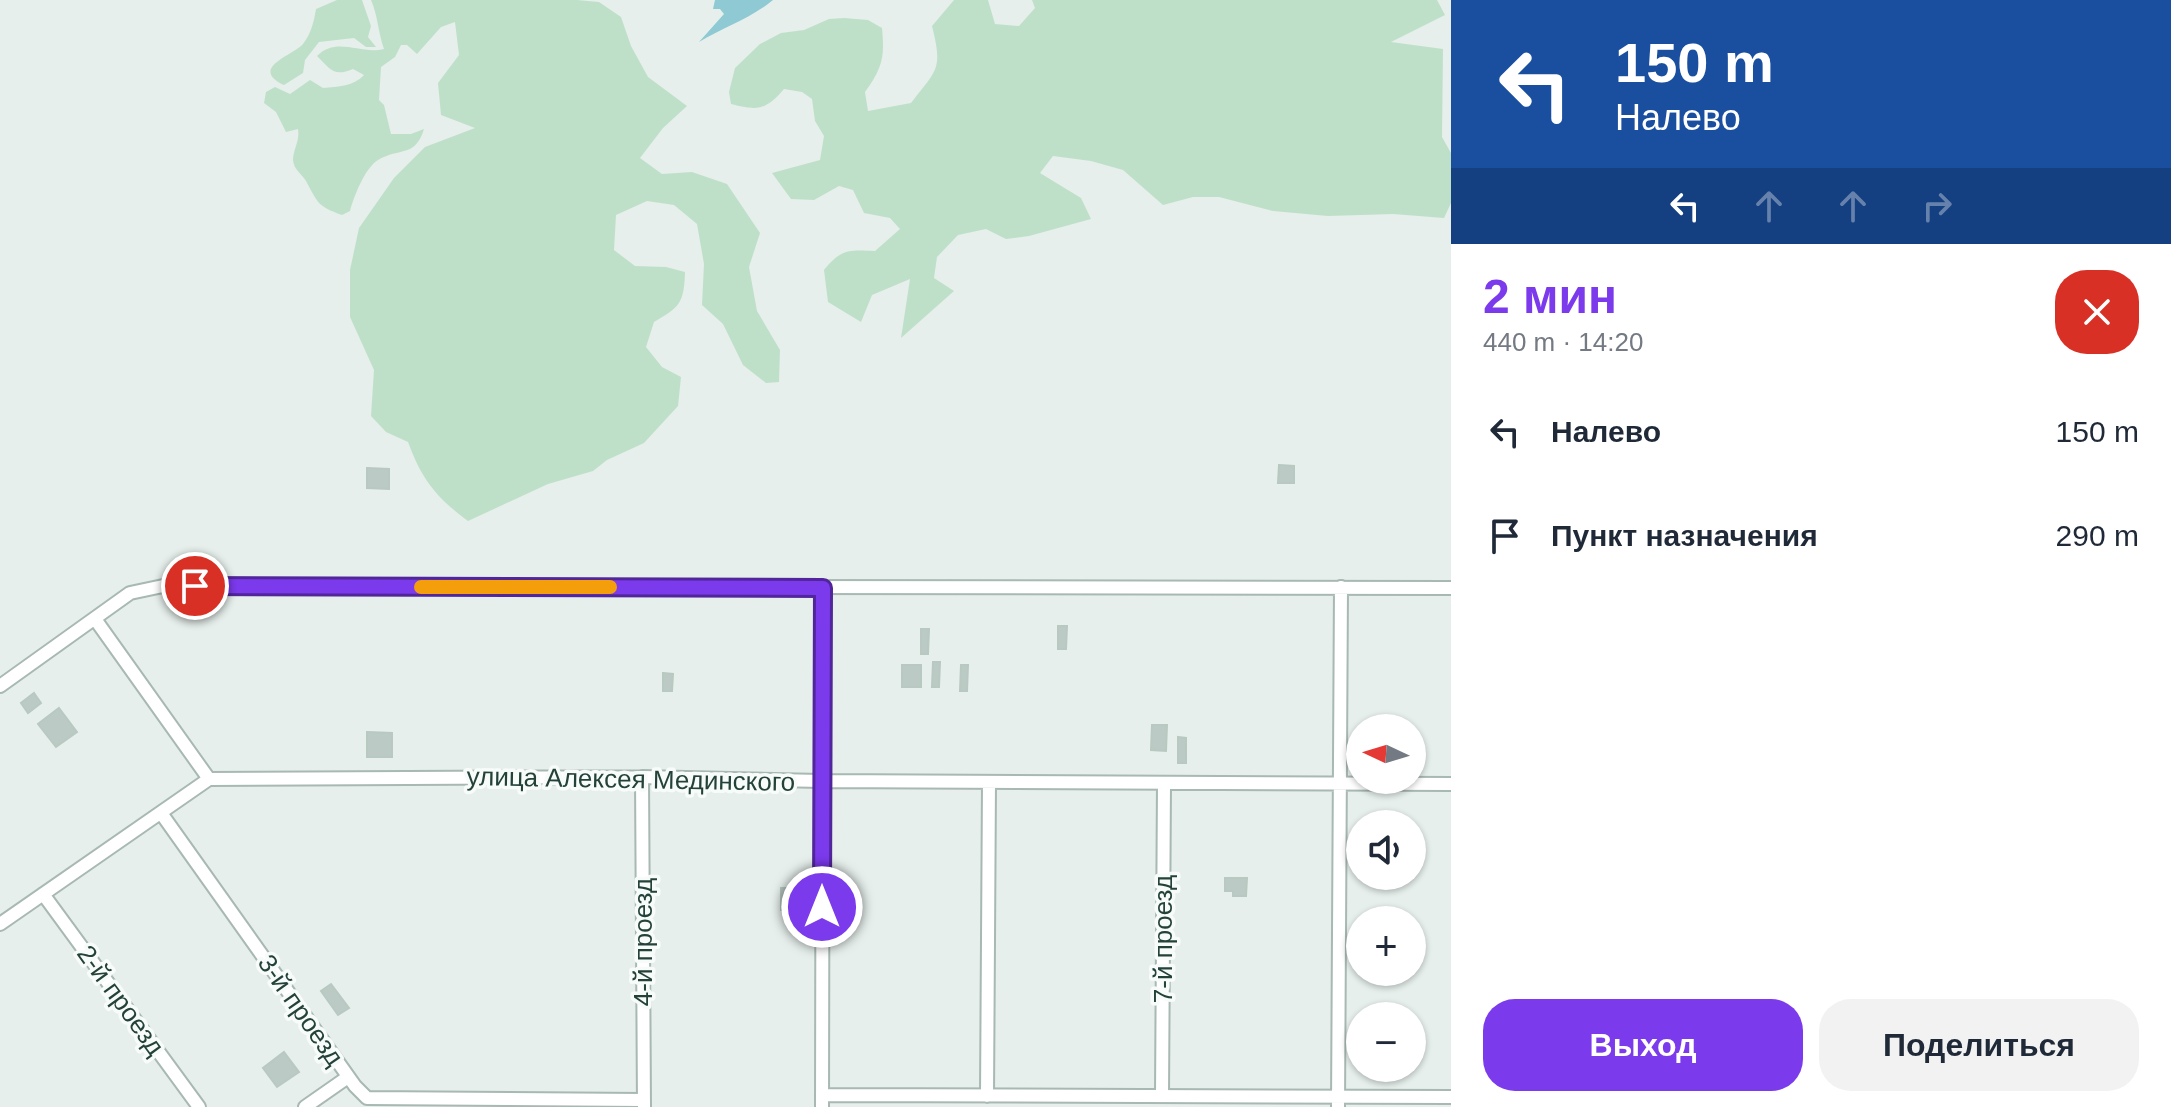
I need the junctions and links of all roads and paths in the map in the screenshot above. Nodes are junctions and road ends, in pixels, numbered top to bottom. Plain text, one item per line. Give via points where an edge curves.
1 (1341, 587) junction
2 (823, 588) junction
3 (1451, 588) edge
4 (95, 619) junction
5 (0, 686) edge
6 (642, 777) junction
7 (209, 779) junction
8 (822, 781) junction
9 (989, 783) junction
10 (1164, 783) junction
11 (1340, 783) junction
12 (1451, 784) edge
13 (161, 813) junction
14 (43, 894) junction
15 (0, 924) edge
16 (348, 1077) junction
17 (987, 1096) junction
18 (1162, 1096) junction
19 (1451, 1099) edge
20 (822, 1101) edge
21 (1338, 1102) edge
22 (644, 1103) edge
23 (199, 1107) edge
24 (305, 1107) edge
25 (1451, 1107) edge

1 - 2 street
1 - 3 street
1 - 11 street
2 - 4 street via 163,586 130,593
2 - 8 street
4 - 5 street
4 - 7 street
6 - 7 street, улица Алексея Мединского
6 - 8 street, улица Алексея Мединского
6 - 22 street, 4-й проезд
7 - 13 street
8 - 9 street, улица Алексея Мединского
8 - 20 street
9 - 10 street, улица Алексея Мединского
9 - 17 street
10 - 11 street, улица Алексея Мединского
10 - 18 street, 7-й проезд
11 - 12 street, улица Алексея Мединского
11 - 21 street
13 - 14 street
13 - 16 street, 3-й проезд
14 - 15 street
14 - 23 street, 2-й проезд
16 - 22 street, 3-й проезд via 367,1098
16 - 24 street
17 - 18 street
17 - 20 street
18 - 21 street
19 - 21 street
19 - 25 street

